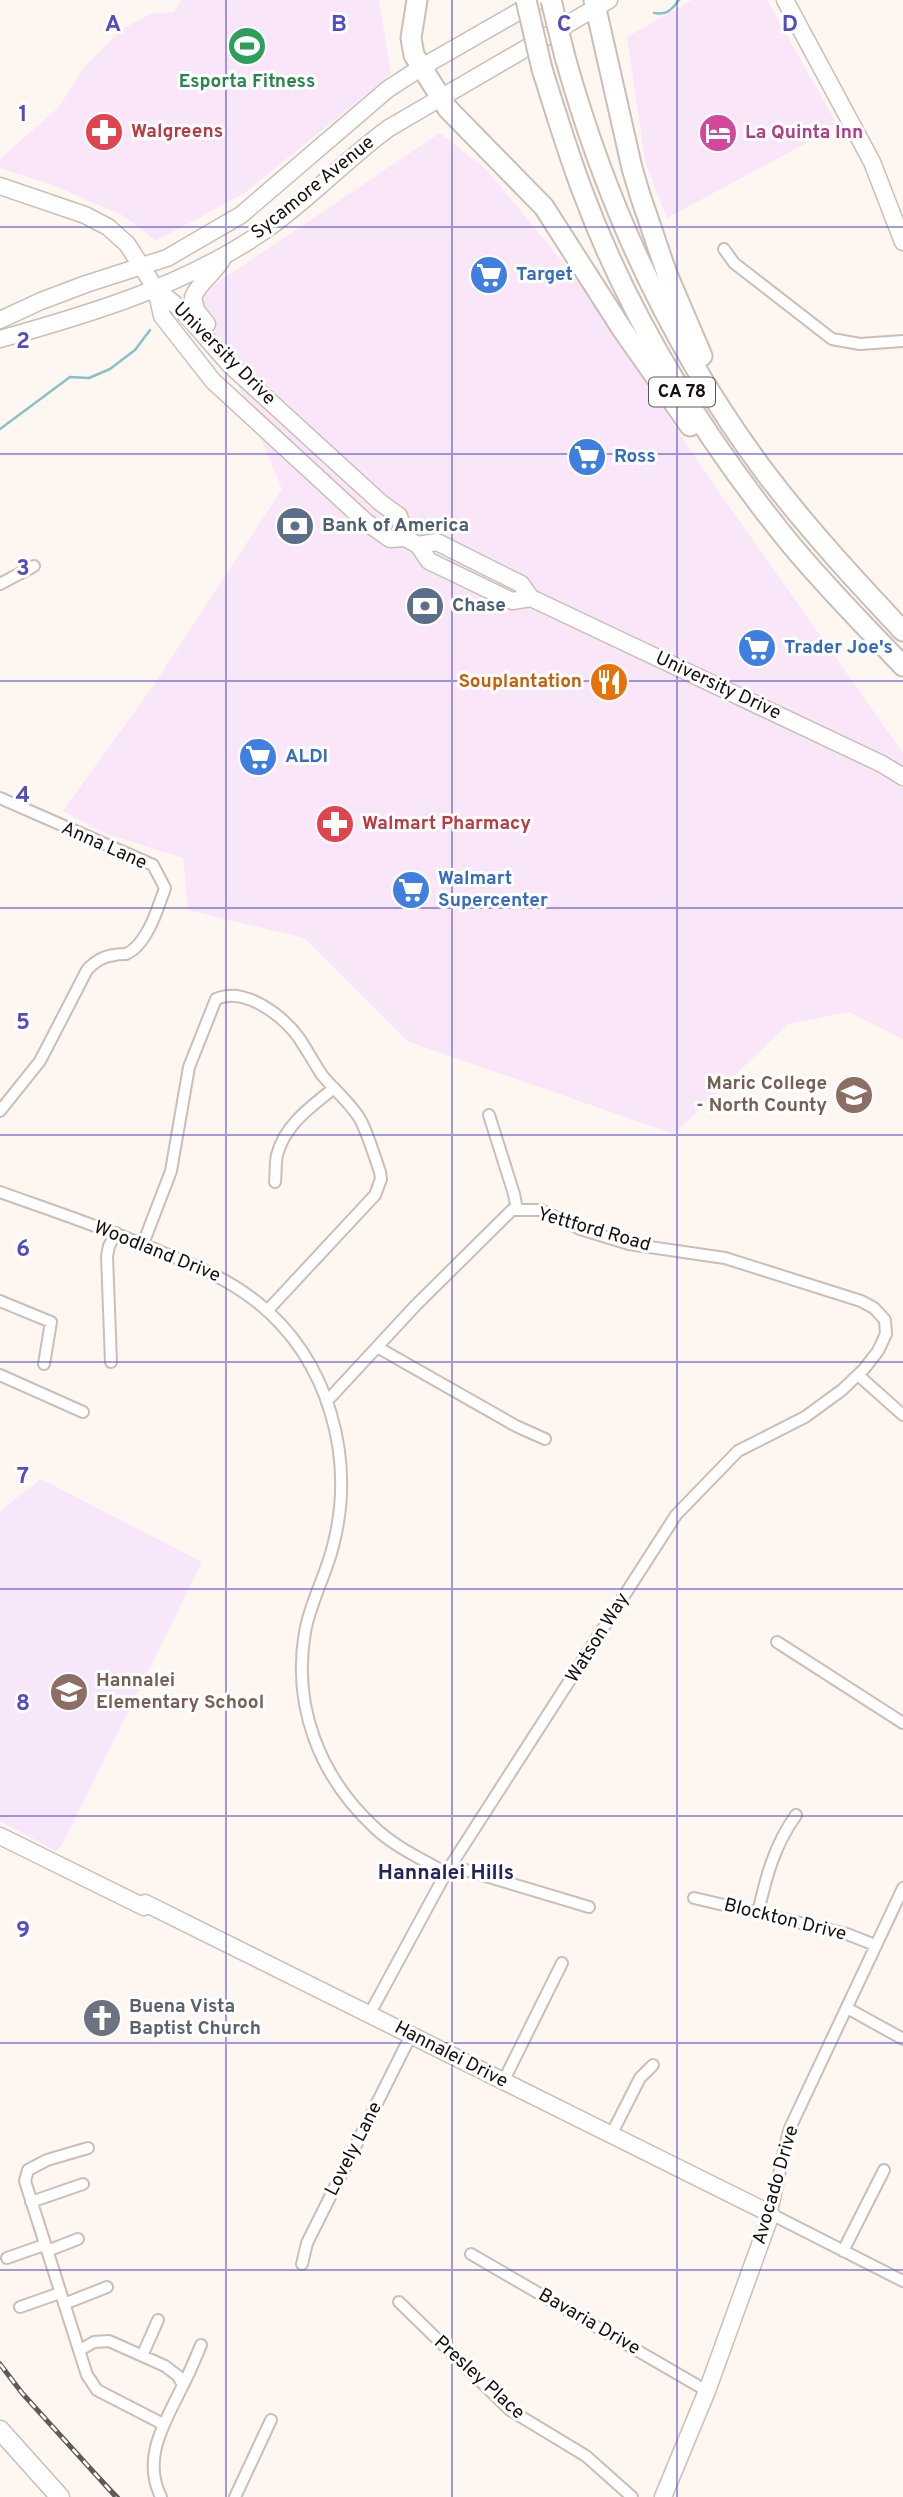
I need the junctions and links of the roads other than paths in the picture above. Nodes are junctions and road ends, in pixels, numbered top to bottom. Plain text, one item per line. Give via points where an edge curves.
1 (417, 0) edge
2 (526, 0) edge
3 (540, 0) edge
4 (551, 0) edge
5 (785, 0) edge
6 (600, 2) edge
7 (422, 67) junction
8 (442, 96) junction
9 (0, 186) edge
10 (903, 242) edge
11 (724, 248) dead end
12 (224, 256) junction
13 (142, 265) junction
14 (156, 289) junction
15 (0, 320) edge
16 (0, 339) edge
17 (903, 341) edge
18 (241, 375) junction
19 (713, 397) junction
20 (777, 526) junction
21 (411, 541) junction
22 (34, 566) dead end
23 (0, 584) edge
24 (903, 631) edge
25 (903, 666) edge
26 (903, 776) edge
27 (0, 798) edge
28 (334, 1088) junction
29 (0, 1111) edge
30 (489, 1115) dead end
31 (275, 1182) dead end
32 (0, 1192) edge
33 (517, 1210) junction
34 (116, 1233) junction
35 (143, 1244) junction
36 (0, 1301) edge
37 (267, 1311) junction
38 (885, 1320) joint
39 (377, 1347) junction
40 (110, 1362) dead end
41 (44, 1364) dead end
42 (0, 1375) edge
43 (858, 1375) junction
44 (328, 1400) junction
45 (83, 1412) dead end
46 (903, 1415) edge
47 (545, 1439) dead end
48 (777, 1642) dead end
49 (903, 1723) edge
50 (796, 1815) dead end
51 (0, 1836) edge
52 (446, 1873) junction
53 (903, 1888) edge
54 (694, 1898) dead end
55 (899, 1904) edge
56 (589, 1907) dead end
57 (758, 1913) junction
58 (875, 1945) junction
59 (562, 1963) dead end
60 (847, 2008) junction
61 (369, 2015) junction
62 (411, 2035) junction
63 (903, 2039) edge
64 (653, 2065) dead end
65 (503, 2082) junction
66 (611, 2135) junction
67 (88, 2148) dead end
68 (884, 2170) dead end
69 (83, 2184) dead end
70 (31, 2202) junction
71 (771, 2214) junction
72 (78, 2239) dead end
73 (45, 2248) junction
74 (843, 2250) junction
75 (471, 2255) dead end
76 (7, 2258) dead end
77 (302, 2264) dead end
78 (903, 2281) edge
79 (107, 2287) dead end
80 (60, 2292) junction
81 (399, 2302) dead end
82 (64, 2304) junction
83 (20, 2307) dead end
84 (158, 2320) dead end
85 (201, 2345) dead end
86 (80, 2350) junction
87 (142, 2356) junction
88 (183, 2385) junction
89 (707, 2391) junction
90 (271, 2420) dead end
91 (163, 2424) junction
92 (0, 2430) edge
93 (666, 2494) edge
94 (60, 2497) edge
95 (161, 2497) edge
96 (235, 2497) edge
97 (632, 2497) edge

1 - 7 highway via 411,38
2 - 20 highway, CA 78, bridge via 542,69 582,192 630,299 692,409
3 - 7 street, Sycamore Avenue
4 - 19 highway, CA 78, bridge via 597,161 631,242
5 - 10 street via 872,162
6 - 8 street, Sycamore Avenue
6 - 19 highway via 632,168 667,274 705,363
7 - 8 highway
7 - 13 street, Sycamore Avenue via 388,89 241,215 167,258
8 - 12 street, Sycamore Avenue via 356,152 310,195
8 - 20 highway via 448,108 544,207 663,390
9 - 13 street, University Drive via 108,227
11 - 17 street via 734,262 832,339 860,344
12 - 14 street, Sycamore Avenue
12 - 18 street via 192,297 196,310 231,352
13 - 14 street, University Drive
13 - 15 street, Sycamore Avenue
14 - 16 street, Sycamore Avenue
14 - 18 street, University Drive via 183,310
14 - 21 street, University Drive via 162,316 213,381 366,522 390,539
18 - 21 street, University Drive via 400,516
19 - 24 highway, CA 78 via 816,536
20 - 25 highway, CA 78
21 - 26 street, University Drive via 429,561 512,601 531,598
22 - 23 street
27 - 29 street, Anna Lane via 153,865 165,888 153,923 137,946 96,961 87,970 40,1061
28 - 31 street via 287,1131 276,1155
28 - 35 street via 277,1016 236,995 216,999 189,1067 173,1162
28 - 37 street via 360,1119 381,1180 375,1195
30 - 33 street
32 - 34 street, Woodland Drive
33 - 38 street, Yettford Road via 541,1210 580,1229 642,1247 724,1258 861,1301
33 - 39 street, Yettford Road via 493,1227
34 - 35 street, Woodland Drive
34 - 40 street via 107,1256
35 - 37 street, Woodland Drive via 199,1266
36 - 41 street via 51,1322
37 - 44 street, Woodland Drive via 305,1355
38 - 43 street, Watson Way via 886,1334
39 - 44 street, Yettford Road
39 - 47 street
42 - 45 street
43 - 46 street
43 - 52 street, Watson Way via 805,1417 738,1451 677,1515
44 - 52 street, Woodland Drive via 340,1452 341,1494 334,1545 304,1636 303,1685 311,1730 322,1760 349,1801 376,1829
48 - 49 street
50 - 57 street via 768,1868
51 - 61 street, Hannalei Drive
52 - 56 street, Woodland Drive via 458,1868
52 - 61 street, Watson Way
53 - 55 street, Avocado Drive
54 - 57 street, Blockton Drive
55 - 58 street, Avocado Drive
57 - 58 street, Blockton Drive
58 - 60 street, Avocado Drive
59 - 65 street
60 - 63 street
60 - 71 street, Avocado Drive via 790,2128
61 - 62 street, Hannalei Drive
62 - 65 street, Hannalei Drive
62 - 77 street, Lovely Lane via 307,2244
64 - 66 street via 640,2078
65 - 66 street, Hannalei Drive
66 - 71 street, Hannalei Drive
67 - 70 street via 28,2169 25,2180
68 - 74 street
69 - 70 street
70 - 73 street
71 - 74 street, Hannalei Drive
71 - 89 street, Avocado Drive
72 - 73 street
73 - 76 street
73 - 80 street
74 - 78 street, Hannalei Drive
75 - 89 street, Bavaria Drive
79 - 82 street
80 - 82 street
80 - 83 street
81 - 97 street, Presley Place via 510,2410 586,2456
82 - 86 street
84 - 87 street
85 - 88 street
86 - 87 street via 109,2341
86 - 91 street via 97,2390
87 - 88 street via 165,2366
88 - 91 street
89 - 93 street, Avocado Drive
90 - 96 street
91 - 95 street via 153,2470
92 - 94 main road

